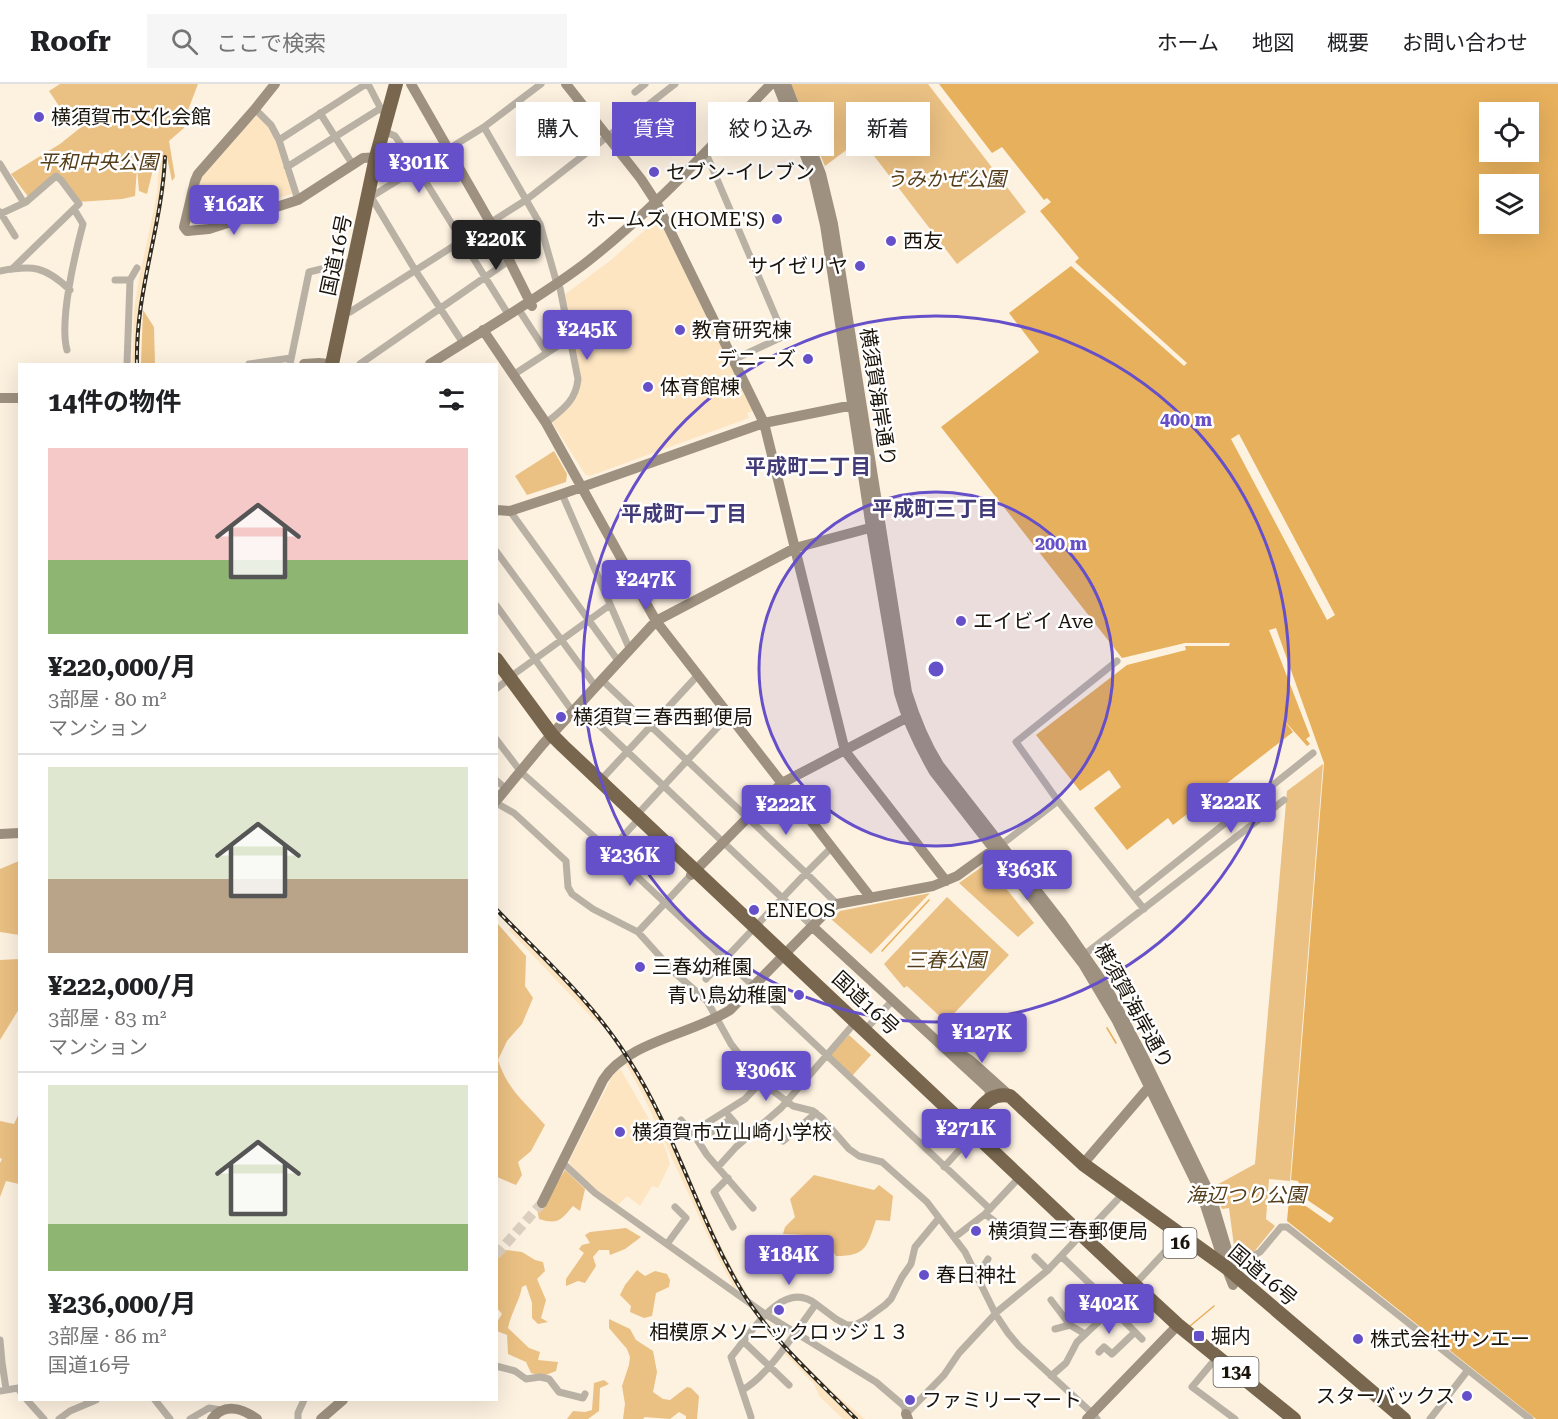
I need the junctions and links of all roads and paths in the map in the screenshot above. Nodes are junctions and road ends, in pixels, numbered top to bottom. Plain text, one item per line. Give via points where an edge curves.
1 (275, 84) edge
2 (367, 84) edge
3 (396, 84) edge
4 (402, 84) edge
5 (411, 84) edge
6 (541, 84) edge
7 (566, 84) edge
8 (645, 84) edge
9 (771, 84) edge
10 (777, 84) edge
11 (786, 84) edge
12 (669, 86) edge
13 (635, 92) dead end
14 (255, 109) junction
15 (320, 113) junction
16 (383, 113) junction
17 (484, 127) junction
18 (388, 133) junction
19 (606, 136) junction
20 (335, 137) junction
21 (279, 140) junction
22 (448, 149) junction
23 (707, 153) junction
24 (379, 157) junction
25 (0, 164) edge
26 (353, 165) junction
27 (287, 167) junction
28 (417, 168) junction
29 (374, 197) junction
30 (298, 200) junction
31 (526, 200) junction
32 (24, 203) junction
33 (657, 204) junction
34 (74, 209) junction
35 (0, 213) edge
36 (490, 222) junction
37 (15, 236) dead end
38 (462, 240) junction
39 (510, 260) junction
40 (354, 261) junction
41 (137, 268) dead end
42 (12, 269) junction
43 (415, 270) junction
44 (0, 271) edge
45 (485, 277) junction
46 (115, 280) dead end
47 (130, 280) junction
48 (558, 286) junction
49 (70, 290) junction
50 (531, 303) junction
51 (440, 308) junction
52 (350, 312) junction
53 (521, 313) junction
54 (508, 314) junction
55 (484, 333) junction
56 (570, 338) junction
57 (463, 344) junction
58 (67, 350) dead end
59 (547, 353) junction
60 (733, 360) junction
61 (291, 361) edge
62 (127, 363) edge
63 (263, 363) edge
64 (336, 363) edge
65 (336, 363) edge
66 (361, 363) edge
67 (432, 363) edge
68 (442, 363) edge
69 (513, 375) junction
70 (0, 400) edge
71 (18, 400) edge
72 (857, 404) junction
73 (546, 423) junction
74 (764, 423) junction
75 (582, 488) junction
76 (562, 494) junction
77 (498, 510) edge
78 (510, 511) junction
79 (875, 526) junction
80 (795, 548) junction
81 (498, 554) edge
82 (610, 605) junction
83 (498, 608) edge
84 (589, 620) junction
85 (656, 621) junction
86 (562, 640) junction
87 (630, 650) junction
88 (534, 660) junction
89 (1117, 661) dead end
90 (619, 662) junction
91 (498, 665) edge
92 (698, 675) junction
93 (504, 683) edge
94 (599, 683) junction
95 (576, 709) junction
96 (729, 716) junction
97 (906, 718) junction
98 (651, 726) junction
99 (550, 737) junction
100 (498, 742) edge
101 (845, 751) junction
102 (627, 752) junction
103 (1313, 753) dead end
104 (687, 761) junction
105 (521, 772) junction
106 (498, 782) edge
107 (598, 783) junction
108 (782, 783) junction
109 (664, 786) junction
110 (507, 790) junction
111 (1257, 798) junction
112 (498, 800) edge
113 (1284, 800) dead end
114 (1058, 801) junction
115 (498, 803) edge
116 (1266, 813) junction
117 (748, 817) junction
118 (635, 819) junction
119 (18, 833) edge
120 (0, 834) edge
121 (724, 842) junction
122 (832, 847) junction
123 (997, 847) junction
124 (609, 850) junction
125 (591, 871) dead end
126 (693, 873) junction
127 (806, 873) junction
128 (946, 881) junction
129 (1134, 896) junction
130 (783, 898) junction
131 (871, 898) junction
132 (665, 903) junction
133 (837, 904) junction
134 (1144, 909) junction
135 (813, 927) junction
136 (753, 929) junction
137 (638, 933) junction
138 (1085, 954) junction
139 (783, 957) junction
140 (724, 960) junction
141 (706, 979) dead end
142 (753, 987) junction
143 (893, 1000) junction
144 (717, 1018) junction
145 (859, 1030) junction
146 (935, 1039) junction
147 (826, 1055) junction
148 (761, 1082) junction
149 (1149, 1087) junction
150 (1010, 1096) junction
151 (989, 1100) junction
152 (787, 1101) junction
153 (732, 1108) junction
154 (816, 1113) junction
155 (730, 1119) junction
156 (681, 1120) dead end
157 (968, 1131) junction
158 (747, 1137) junction
159 (783, 1141) dead end
160 (563, 1163) junction
161 (1083, 1164) junction
162 (718, 1167) junction
163 (944, 1167) junction
164 (728, 1178) junction
165 (1016, 1181) junction
166 (1118, 1199) junction
167 (542, 1203) tunnel mouth
168 (675, 1207) dead end
169 (753, 1208) dead end
170 (987, 1211) junction
171 (939, 1218) junction
172 (997, 1223) dead end
173 (733, 1227) dead end
174 (955, 1237) junction
175 (1080, 1237) junction
176 (1176, 1240) junction
177 (666, 1245) junction
178 (1061, 1256) junction
179 (1035, 1257) dead end
180 (987, 1259) dead end
181 (1228, 1267) junction
182 (972, 1269) junction
183 (1048, 1270) junction
184 (1236, 1282) junction
185 (1131, 1287) junction
186 (1051, 1300) dead end
187 (816, 1304) junction
188 (1113, 1308) junction
189 (1075, 1309) dead end
190 (765, 1314) junction
191 (996, 1315) junction
192 (1069, 1323) junction
193 (1176, 1328) junction
194 (1054, 1329) dead end
195 (795, 1333) junction
196 (1134, 1333) junction
197 (1085, 1334) junction
198 (1142, 1339) dead end
199 (0, 1340) edge
200 (744, 1342) junction
201 (1099, 1352) dead end
202 (1, 1362) edge
203 (1212, 1363) junction
204 (769, 1365) junction
205 (498, 1367) edge
206 (1468, 1370) junction
207 (1051, 1376) junction
208 (789, 1385) dead end
209 (18, 1388) edge
210 (3, 1390) edge
211 (742, 1390) junction
212 (585, 1394) dead end
213 (28, 1401) edge
214 (94, 1401) edge
215 (156, 1401) edge
216 (304, 1401) edge
217 (342, 1401) edge
218 (221, 1410) junction
219 (907, 1416) edge
220 (751, 1417) dead end
221 (1092, 1417) edge
222 (44, 1419) edge
223 (59, 1419) edge
224 (170, 1419) edge
225 (190, 1419) edge
226 (212, 1419) edge
227 (256, 1419) edge
228 (298, 1419) edge
229 (321, 1419) edge
230 (1235, 1419) edge
231 (1283, 1419) edge
232 (1294, 1419) edge
233 (1390, 1419) edge
234 (1404, 1419) edge
235 (1430, 1419) edge
236 (1530, 1419) edge

1 - 14 street
2 - 15 street
2 - 16 street
3 - 16 highway, 国道16号
4 - 18 highway, 国道16号
5 - 22 street
6 - 17 street
7 - 19 street
8 - 13 street
9 - 23 street
10 - 23 street
10 - 72 street via 814,178
11 - 72 street, 横須賀海岸通り via 821,174 833,224
12 - 19 street
14 - 21 street
14 - 30 street via 198,174 184,227 187,231 209,229
15 - 20 street
15 - 21 street
16 - 20 street
16 - 24 highway, 国道16号
17 - 22 street
17 - 31 street
18 - 24 highway, 国道16号
18 - 28 street via 395,136
19 - 31 street
19 - 33 street
20 - 26 street
20 - 27 street
21 - 27 street
22 - 28 street
22 - 36 street
23 - 33 street
23 - 60 street via 784,336
24 - 26 street via 363,158
24 - 29 highway, 国道16号
24 - 40 highway, 国道16号
25 - 32 street
26 - 30 street
27 - 30 street
28 - 29 street
28 - 38 street
29 - 43 street
29 - 52 highway, 国道16号
31 - 36 street
31 - 48 street via 544,235
32 - 34 street via 56,176 76,198 79,204
32 - 35 street
33 - 48 street
33 - 60 street
34 - 42 street
34 - 49 street via 82,224
35 - 37 street
36 - 38 street
36 - 39 street
38 - 43 street
38 - 45 street
39 - 45 street
39 - 50 street
40 - 61 street via 309,272
40 - 64 highway, 国道16号
41 - 47 street
42 - 44 street
42 - 49 street via 39,268
43 - 51 street
43 - 52 street
45 - 51 street
45 - 54 street
46 - 47 street
47 - 62 street
48 - 50 street
48 - 56 street
49 - 58 street via 64,339
50 - 53 street
50 - 54 street
51 - 57 street
51 - 66 street
52 - 65 highway, 国道16号
53 - 55 street
53 - 59 street
54 - 55 street
55 - 57 street
55 - 68 street
55 - 69 street
56 - 59 street
56 - 73 street via 577,387 570,404
57 - 67 street
59 - 69 street
60 - 74 street
61 - 63 street
69 - 73 street
70 - 71 street
72 - 74 street
72 - 79 street
73 - 75 street
74 - 75 street
74 - 80 street
75 - 76 street
75 - 85 street
76 - 78 street
76 - 82 street
77 - 78 street
78 - 84 street
79 - 80 street
79 - 97 street
79 - 123 street, 横須賀海岸通り via 915,717 925,743
80 - 85 street
80 - 101 street
81 - 86 street
82 - 84 street
82 - 87 street
83 - 88 street
84 - 86 street
84 - 90 street
85 - 87 street
85 - 92 street
86 - 88 street
86 - 94 street
87 - 90 street
88 - 93 street
88 - 95 street
89 - 114 street via 1016,742
90 - 94 street
91 - 93 highway, 国道16号
92 - 96 street
92 - 98 street
93 - 99 highway, 国道16号
94 - 95 street
94 - 98 street
95 - 99 street
95 - 102 street
96 - 104 street
96 - 108 street
97 - 101 street
97 - 123 street via 934,772
98 - 102 street
98 - 104 street
99 - 105 street
99 - 107 highway, 国道16号
100 - 105 street
101 - 108 street
101 - 128 street
102 - 107 street
102 - 109 street
103 - 111 street
104 - 109 street
104 - 117 street
105 - 110 street
105 - 124 street
106 - 110 street
107 - 118 highway, 国道16号
108 - 117 street
108 - 122 street
109 - 118 street
109 - 121 street
110 - 112 street
111 - 116 street
111 - 129 street
113 - 116 street
114 - 123 street
114 - 129 street
115 - 137 street via 566,861 572,894
116 - 134 street
117 - 121 street
117 - 127 street
118 - 124 street
118 - 126 highway, 国道16号
119 - 120 street
121 - 126 street
121 - 130 street
122 - 127 street
122 - 131 street
123 - 128 street
123 - 138 street, 横須賀海岸通り
123 - 149 street via 1083,964 1117,1021
124 - 125 street
124 - 132 street
126 - 132 street
126 - 136 highway, 国道16号
127 - 130 street
127 - 133 street
128 - 131 street
129 - 134 street
130 - 135 street
130 - 136 street
131 - 133 street
132 - 137 street
132 - 140 street
133 - 135 street
134 - 138 street
135 - 139 street
135 - 143 street
136 - 139 highway, 国道16号
136 - 140 street
137 - 144 street via 707,1001
138 - 181 street, 横須賀海岸通り via 1143,1056 1211,1196
139 - 142 street
139 - 145 highway, 国道16号
140 - 141 street
140 - 142 street
142 - 144 street
142 - 147 street
143 - 145 street
143 - 146 street
144 - 148 street via 738,1054
144 - 160 street via 632,1053 612,1067
145 - 147 street
145 - 157 highway, 国道16号
146 - 150 street via 970,1060
146 - 151 street via 990,1090
147 - 152 street
147 - 163 street
148 - 152 street
148 - 153 street
149 - 161 street
149 - 181 street via 1201,1193
150 - 151 highway via 997,1095
150 - 161 highway, 国道16号 / 16
151 - 157 highway
152 - 154 street
152 - 158 street
153 - 155 street
153 - 156 street via 691,1132
154 - 159 street
154 - 171 street via 849,1149 882,1162 927,1202
155 - 158 street
155 - 162 street via 698,1141
157 - 163 street
157 - 165 highway, 134
157 - 166 highway, 国道16号 / 16 via 994,1107 1009,1106
157 - 175 highway, 134
158 - 162 street
160 - 167 street
160 - 177 street via 586,1186
161 - 181 highway, 国道16号 / 16
162 - 164 street
163 - 170 street
164 - 169 street
164 - 173 street via 714,1192
165 - 170 street
165 - 175 highway, 134
166 - 175 street
166 - 176 highway, 国道16号 / 16
168 - 177 street via 686,1218
170 - 172 street
170 - 174 street
171 - 174 street
171 - 187 street via 915,1248 911,1264 891,1299 863,1321 847,1325
174 - 182 street
175 - 178 street
175 - 185 highway, 134
176 - 184 highway, 国道16号 / 16
176 - 185 street
177 - 190 street
178 - 183 street
178 - 188 street
179 - 183 street
180 - 182 street via 982,1269
181 - 184 highway, 国道16号 / 16
181 - 206 street via 1260,1252 1285,1226
182 - 191 street
183 - 191 street
184 - 233 highway, 国道16号 / 16
184 - 234 highway, 国道16号 / 16
185 - 188 street
185 - 193 highway, 134
186 - 192 street
187 - 190 street via 809,1299 790,1298
187 - 195 street
188 - 196 street
188 - 197 street
189 - 192 street
190 - 195 street
190 - 200 street
191 - 207 street via 1019,1346
191 - 219 street
192 - 194 street
192 - 197 street
193 - 203 highway, 134
193 - 221 street
193 - 232 highway, 134
195 - 204 street
195 - 219 street via 876,1382 904,1406
196 - 198 street
196 - 201 street via 1112,1353 1104,1347
197 - 207 street via 1066,1363
199 - 202 street
200 - 204 street
200 - 211 street via 731,1357
202 - 210 street
203 - 230 street via 1192,1387
203 - 231 highway, 134
204 - 208 street
204 - 211 street
205 - 212 street via 526,1379 546,1378 562,1394 584,1398
206 - 235 street
206 - 236 street
207 - 221 street
209 - 210 street
211 - 220 street
213 - 222 street
214 - 223 street
215 - 224 street
216 - 228 street
217 - 229 street
218 - 225 street via 209,1408
218 - 226 street
218 - 227 street via 236,1409

